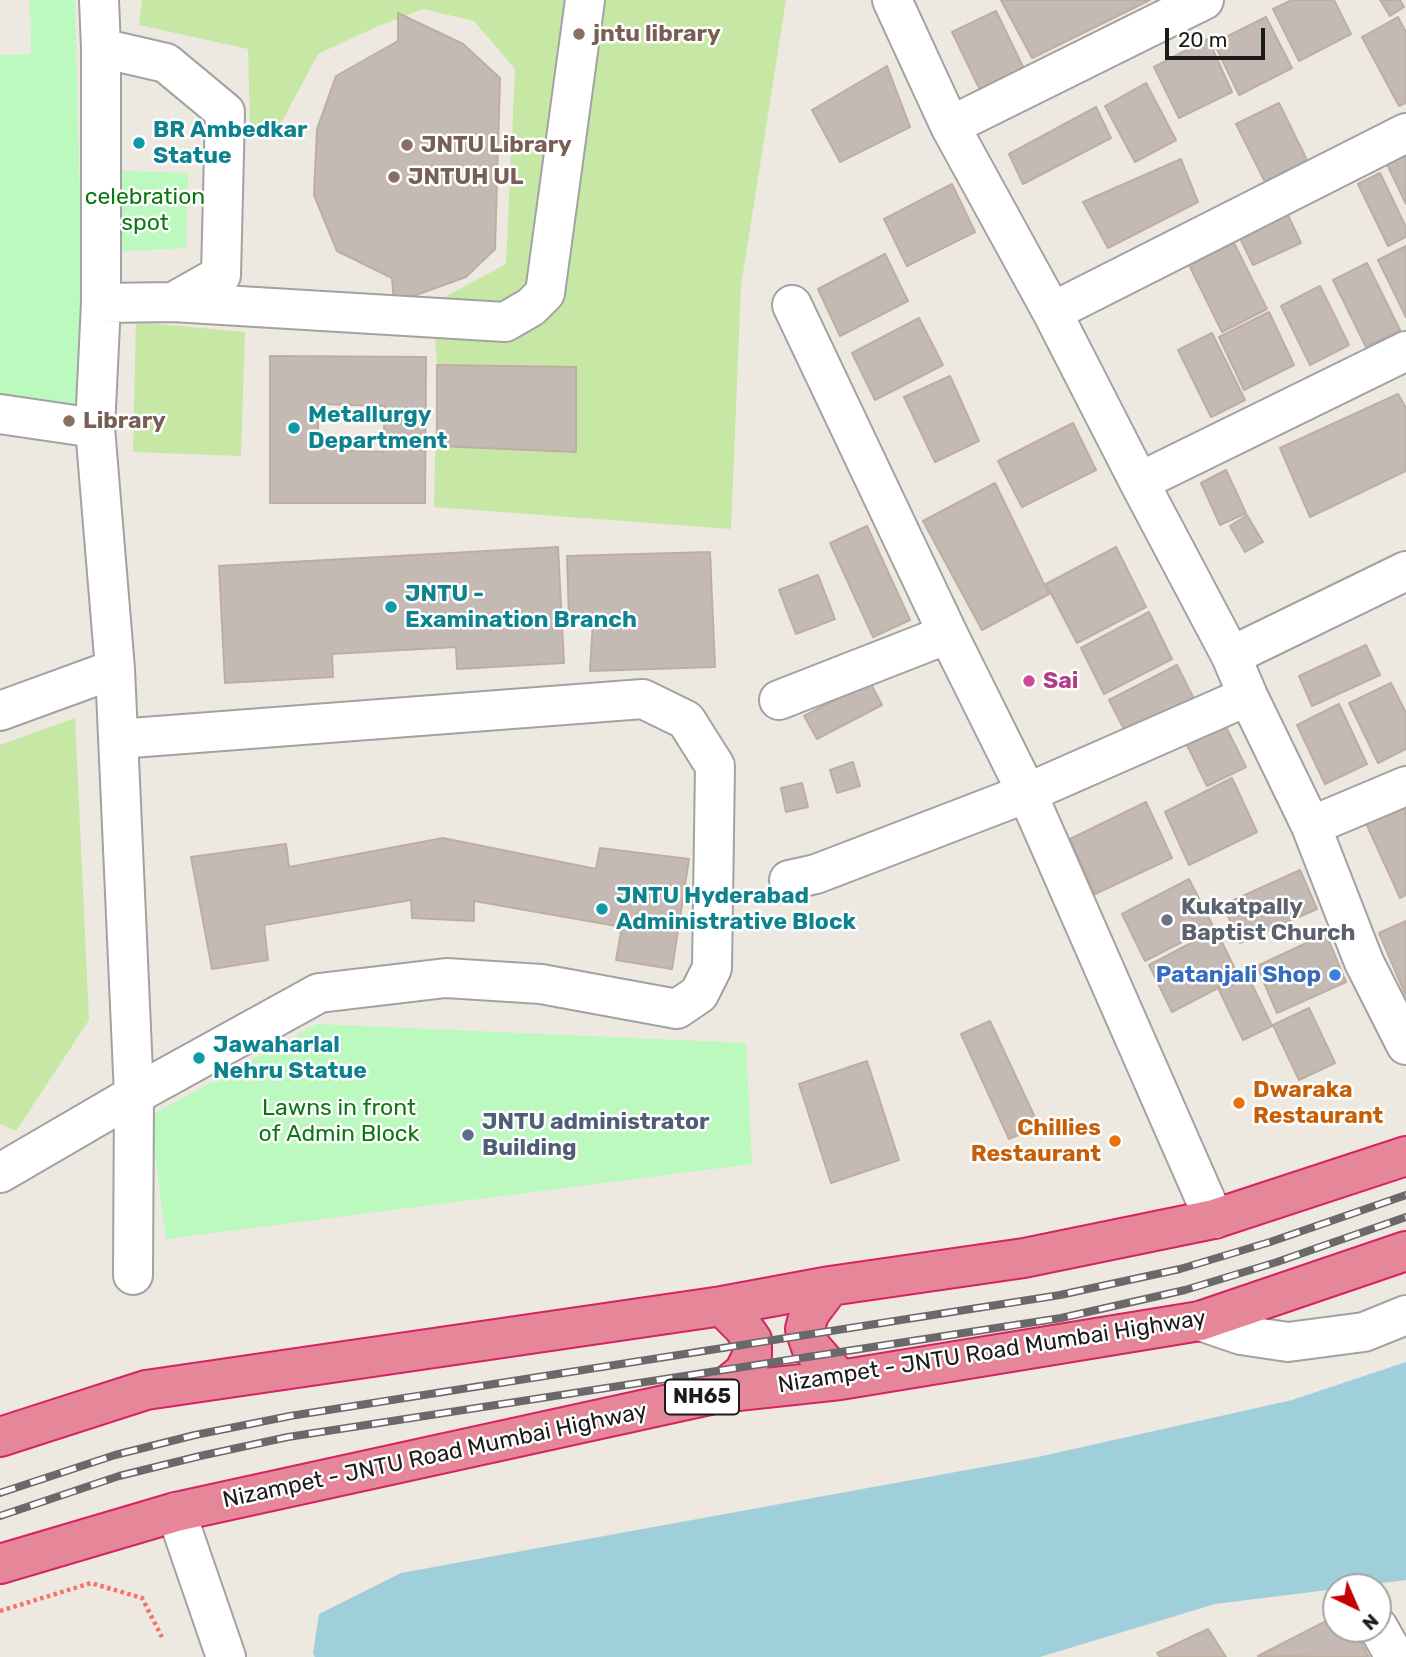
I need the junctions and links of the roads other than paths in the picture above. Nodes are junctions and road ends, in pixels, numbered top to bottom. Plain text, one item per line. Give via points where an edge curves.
1 (99, 0) edge
2 (585, 0) edge
3 (892, 0) edge
4 (1204, 0) edge
5 (101, 48) junction
6 (950, 126) junction
7 (1406, 133) edge
8 (173, 302) junction
9 (101, 303) junction
10 (792, 305) dead end
11 (1052, 313) junction
12 (1406, 351) edge
13 (0, 414) edge
14 (95, 428) junction
15 (1139, 482) junction
16 (1406, 571) edge
17 (948, 634) junction
18 (1231, 656) junction
19 (115, 669) junction
20 (1248, 696) junction
21 (779, 700) dead end
22 (0, 711) edge
23 (118, 739) junction
24 (1406, 786) edge
25 (1027, 793) junction
26 (1311, 825) junction
27 (789, 880) dead end
28 (1406, 1045) edge
29 (134, 1094) junction
30 (1406, 1156) edge
31 (0, 1173) edge
32 (1213, 1219) junction
33 (1406, 1251) edge
34 (133, 1275) dead end
35 (830, 1286) junction
36 (722, 1306) junction
37 (1406, 1315) edge
38 (1200, 1321) junction
39 (840, 1380) junction
40 (719, 1394) junction
41 (0, 1437) edge
42 (176, 1512) junction
43 (0, 1564) edge
44 (226, 1657) edge

1 - 5 street
2 - 8 street via 545,293 531,307 505,322
3 - 6 street
4 - 6 street
5 - 8 street via 166,63 225,112 221,275
5 - 9 street
6 - 11 street
7 - 11 street
8 - 9 street
9 - 14 street
10 - 17 street
11 - 15 street
12 - 15 street
13 - 14 street
14 - 19 street
15 - 18 street
16 - 18 street
17 - 21 street
17 - 25 street
18 - 20 street
19 - 22 street
19 - 23 street
20 - 25 street
20 - 26 street
23 - 29 street
23 - 29 street via 643,699 686,720 715,766 712,968 699,995 677,1009 541,984 446,978 318,993
24 - 26 street
25 - 27 street via 816,874
25 - 32 street
26 - 28 street via 1364,962
29 - 31 street
29 - 34 street
30 - 32 highway
32 - 35 highway via 1024,1258
33 - 38 highway, Nizampet - JNTU Road Mumbai Highway / NH65
35 - 36 highway
35 - 39 highway via 809,1314 805,1329 811,1347
36 - 40 highway via 752,1340 752,1356 744,1372
36 - 41 highway via 146,1390
37 - 38 street via 1364,1332 1288,1342 1241,1335
38 - 39 highway, Nizampet - JNTU Road Mumbai Highway / NH65
39 - 40 highway, Nizampet - JNTU Road Mumbai Highway / NH65
40 - 42 highway, Nizampet - JNTU Road Mumbai Highway / NH65
42 - 43 highway, Nizampet - JNTU Road Mumbai Highway / NH65
42 - 44 street

